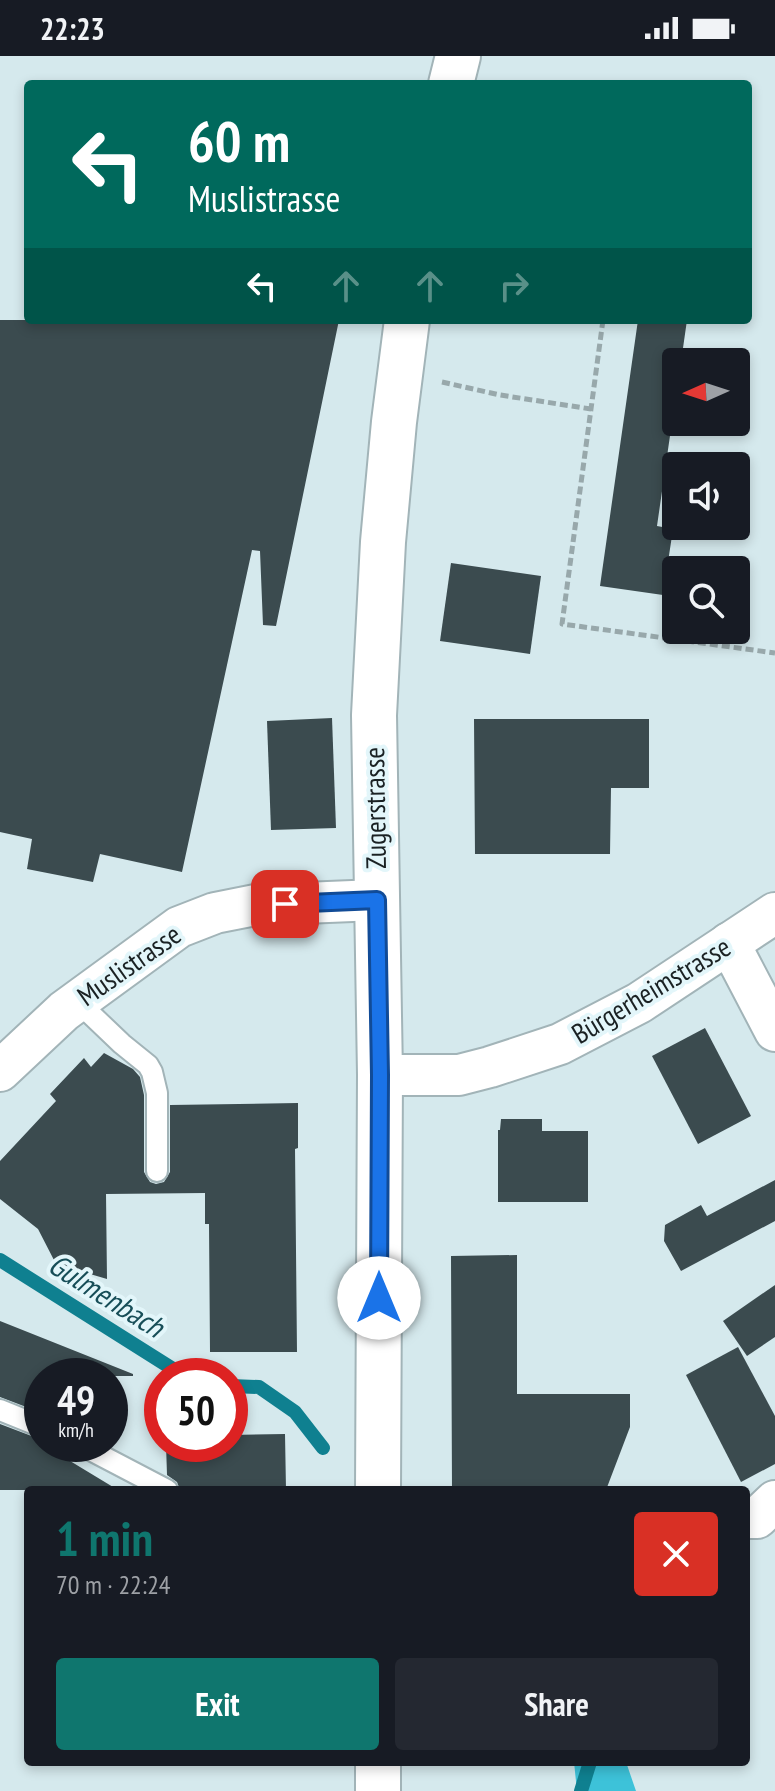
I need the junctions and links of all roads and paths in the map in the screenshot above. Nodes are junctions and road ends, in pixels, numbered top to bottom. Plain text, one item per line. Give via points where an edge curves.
1 (458, 56) edge
2 (452, 80) edge
3 (406, 324) edge
4 (602, 324) edge
5 (400, 376) junction
6 (591, 409) junction
7 (775, 653) edge
8 (377, 900) junction
9 (775, 913) edge
10 (729, 943) junction
11 (78, 1002) junction
12 (775, 1031) edge
13 (0, 1071) edge
14 (380, 1075) junction
15 (157, 1171) dead end
16 (0, 1410) edge
17 (24, 1420) edge
18 (113, 1462) edge
19 (159, 1486) edge
20 (378, 1486) edge
21 (775, 1501) edge
22 (750, 1518) edge
23 (378, 1766) edge
24 (378, 1791) edge

1 - 2 main road
3 - 5 main road, Zugerstrasse
4 - 6 path
5 - 6 path
5 - 8 main road, Zugerstrasse via 383,542 374,715
6 - 7 path via 562,624
8 - 11 street, Muslistrasse via 255,905 215,913 179,927
8 - 14 main road, Zugerstrasse
9 - 10 street, Bürgerheimstrasse
10 - 12 street
10 - 14 street, Bürgerheimstrasse via 639,1003 560,1044 459,1075
11 - 13 street, Muslistrasse
11 - 15 lane via 152,1072
14 - 20 main road, Zugerstrasse
16 - 17 lane
18 - 19 lane
21 - 22 street
23 - 24 main road

